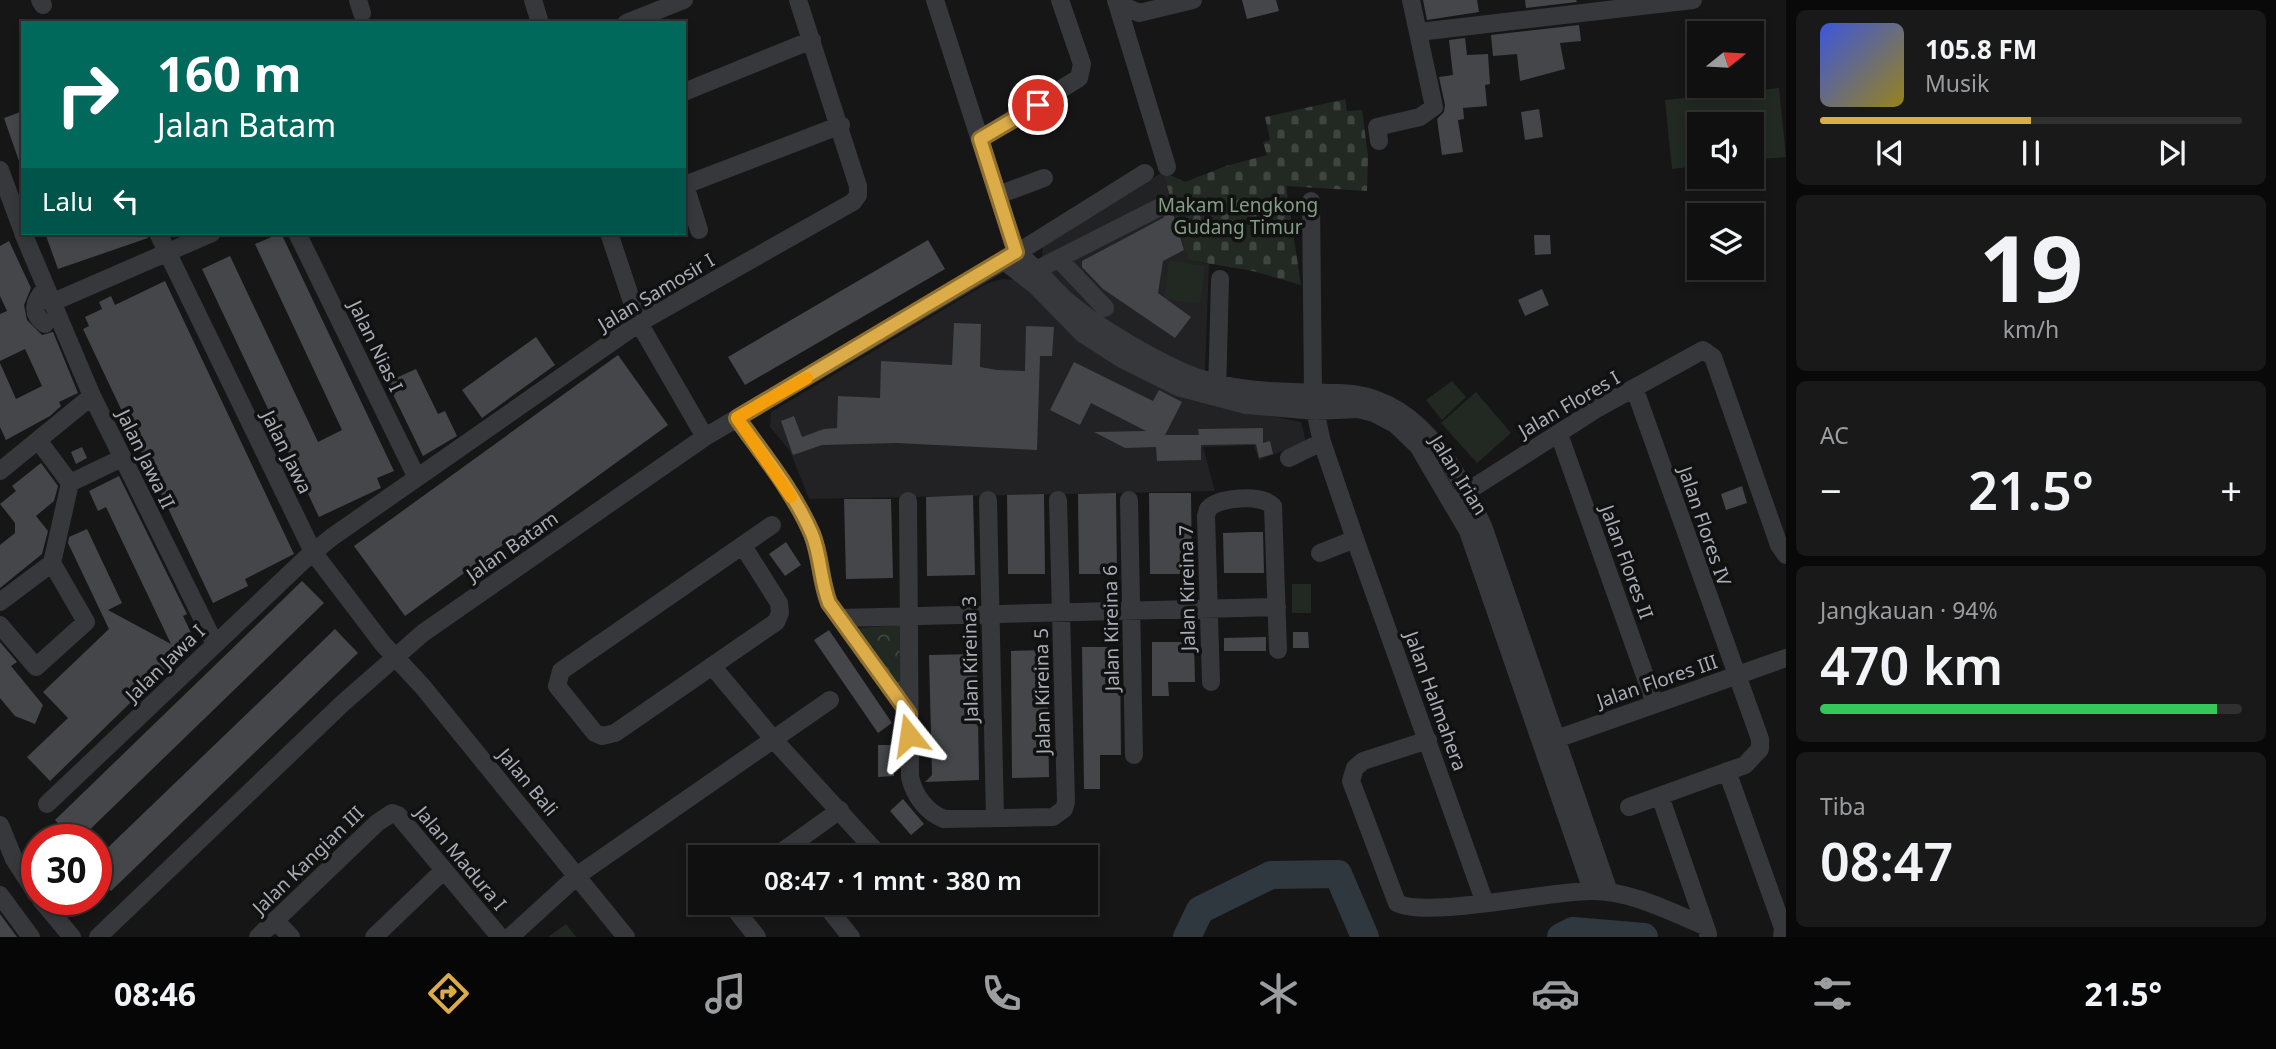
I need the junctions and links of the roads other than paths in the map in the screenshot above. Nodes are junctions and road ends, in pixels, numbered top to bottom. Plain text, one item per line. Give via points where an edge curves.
1 (533, 0) edge
2 (684, 0) edge
3 (797, 0) edge
4 (935, 0) edge
5 (1060, 0) edge
6 (1193, 0) edge
7 (1410, 0) edge
8 (1693, 0) edge
9 (1116, 2) edge
10 (1618, 5) edge
11 (539, 21) edge
12 (631, 21) edge
13 (1419, 32) junction
14 (811, 40) junction
15 (686, 91) edge
16 (841, 125) junction
17 (980, 139) junction
18 (1379, 141) dead end
19 (1167, 167) dead end
20 (0, 170) edge
21 (1145, 173) dead end
22 (1044, 178) dead end
23 (686, 183) edge
24 (686, 186) edge
25 (999, 195) junction
26 (1311, 201) dead end
27 (1158, 208) dead end
28 (6, 211) edge
29 (21, 230) edge
30 (699, 230) dead end
31 (24, 235) edge
32 (159, 235) edge
33 (207, 235) edge
34 (298, 235) edge
35 (610, 235) edge
36 (165, 252) junction
37 (1010, 257) junction
38 (1059, 259) junction
39 (1038, 269) junction
40 (1220, 279) dead end
41 (48, 296) junction
42 (1105, 308) dead end
43 (639, 323) junction
44 (45, 324) dead end
45 (1181, 380) junction
46 (1635, 390) junction
47 (1217, 392) junction
48 (92, 396) junction
49 (1314, 403) junction
50 (737, 418) junction
51 (1559, 434) junction
52 (705, 437) junction
53 (38, 440) junction
54 (1322, 442) junction
55 (122, 458) junction
56 (1289, 458) dead end
57 (0, 470) edge
58 (417, 478) junction
59 (70, 483) junction
60 (1460, 496) junction
61 (988, 500) dead end
62 (1058, 500) dead end
63 (1129, 500) dead end
64 (908, 501) dead end
65 (772, 525) dead end
66 (1355, 539) junction
67 (743, 546) junction
68 (313, 552) junction
69 (1320, 553) dead end
70 (1786, 555) edge
71 (52, 563) junction
72 (0, 601) edge
73 (1277, 607) junction
74 (1207, 609) junction
75 (1133, 610) junction
76 (1061, 611) junction
77 (990, 614) junction
78 (908, 615) junction
79 (841, 618) junction
80 (0, 625) edge
81 (215, 644) junction
82 (1278, 650) dead end
83 (396, 655) junction
84 (1786, 658) edge
85 (712, 666) junction
86 (1735, 676) junction
87 (1211, 682) dead end
88 (830, 700) dead end
89 (1655, 704) junction
90 (909, 714) junction
91 (774, 740) junction
92 (1427, 740) junction
93 (1549, 741) junction
94 (1134, 755) dead end
95 (1727, 771) junction
96 (1660, 796) junction
97 (47, 804) dead end
98 (1629, 807) dead end
99 (840, 810) junction
100 (387, 814) joint
101 (995, 818) junction
102 (0, 825) edge
103 (794, 845) edge
104 (871, 845) edge
105 (21, 869) edge
106 (443, 871) junction
107 (578, 875) junction
108 (1601, 891) junction
109 (0, 895) edge
110 (1485, 903) junction
111 (54, 915) edge
112 (740, 915) edge
113 (834, 915) edge
114 (275, 920) junction
115 (1707, 932) edge
116 (32, 937) edge
117 (72, 937) edge
118 (98, 937) edge
119 (258, 937) edge
120 (291, 937) edge
121 (374, 937) edge
122 (500, 937) edge
123 (510, 937) edge
124 (626, 937) edge
125 (757, 937) edge
126 (852, 937) edge
127 (1783, 937) edge

1 - 11 street
2 - 12 street
3 - 14 street, Jalan Samosir I
4 - 17 street
5 - 17 street via 1082,64 1079,78
6 - 9 street via 1139,13
7 - 13 street
8 - 10 street
9 - 19 street
10 - 13 street
13 - 18 street via 1434,107 1420,117 1377,127
14 - 15 street
14 - 16 street, Jalan Samosir I
16 - 23 street
16 - 43 street, Jalan Samosir I via 858,186 853,202
17 - 25 street
20 - 28 street, Jalan Jawa II
21 - 37 street, Jalan Batam
22 - 25 street
24 - 30 street
25 - 37 street
26 - 49 street
27 - 38 street
28 - 29 street, Jalan Jawa II
31 - 41 street, Jalan Jawa II
32 - 36 street, Jalan Jawa
33 - 36 street
34 - 58 street, Jalan Nias I
35 - 43 street
36 - 41 street
36 - 68 street, Jalan Jawa
37 - 39 street, Jalan Irian
37 - 45 street, Jalan Irian via 1083,334 1122,359
37 - 50 street, Jalan Batam
38 - 39 street
38 - 42 street
39 - 45 street, Jalan Irian via 1066,300
40 - 47 street
41 - 44 street via 35,300 34,308
41 - 48 street, Jalan Jawa II
43 - 52 street
43 - 58 street, Jalan Samosir I
45 - 47 street, Jalan Irian
46 - 51 street, Jalan Flores I
46 - 70 street, Jalan Flores I via 1697,351 1713,357
46 - 86 street, Jalan Flores IV
47 - 49 street, Jalan Irian via 1286,394
48 - 53 street
48 - 55 street, Jalan Jawa II
49 - 54 street, Jalan Halmahera
49 - 60 street, Jalan Irian via 1342,393 1401,413 1427,433
50 - 52 street, Jalan Batam
50 - 79 street via 803,515 821,562 823,587
51 - 60 street, Jalan Flores I
51 - 89 street, Jalan Flores II
52 - 83 street, Jalan Batam
53 - 57 street
53 - 59 street
54 - 56 street
54 - 66 street, Jalan Halmahera
55 - 59 street
55 - 81 street, Jalan Jawa II
58 - 68 street, Jalan Samosir I
59 - 71 street
60 - 93 street, Jalan Irian via 1483,527
61 - 77 street, Jalan Kireina 3
62 - 76 street, Jalan Kireina 5
63 - 75 street, Jalan Kireina 6
64 - 78 street
65 - 67 street
66 - 69 street
66 - 92 street, Jalan Halmahera
67 - 85 street via 779,603 780,613 776,621
67 - 85 street via 561,671 557,686 595,733 608,736
68 - 81 street, Jalan Jawa I
68 - 83 street, Jalan Jawa
71 - 72 street
71 - 80 street via 85,617 85,626 36,667
73 - 74 street
73 - 74 street, Jalan Kireina 7 via 1273,506 1263,500 1221,501 1211,506 1206,516
73 - 82 street
74 - 75 street
74 - 87 street, Jalan Kireina 7
75 - 76 street
75 - 94 street, Jalan Kireina 6
76 - 77 street
76 - 101 street, Jalan Kireina 5 via 1064,809 1053,817
77 - 78 street
77 - 101 street, Jalan Kireina 3
78 - 79 street
78 - 90 street
79 - 90 street
81 - 97 street, Jalan Jawa I
83 - 107 street, Jalan Bali
83 - 118 street, Jalan Batam
84 - 86 street, Jalan Flores III
85 - 91 street
86 - 89 street, Jalan Flores III
86 - 95 street, Jalan Flores IV via 1760,749 1755,758
88 - 91 street
89 - 93 street, Jalan Flores III
90 - 101 street via 910,777 917,796 944,819
91 - 99 street
91 - 107 street
92 - 110 street, Jalan Halmahera
92 - 110 street via 1363,761 1355,768 1353,791 1397,903 1417,907
93 - 108 street, Jalan Irian
95 - 96 street
95 - 127 street
96 - 98 street
96 - 115 street
99 - 103 street
99 - 104 street
100 - 106 street, Jalan Madura I via 398,815
100 - 114 street, Jalan Kangian III
102 - 105 street
106 - 121 street
106 - 122 street, Jalan Madura I
107 - 123 street
107 - 124 street, Jalan Bali
108 - 110 street
108 - 115 street via 1653,905
109 - 116 street
111 - 117 street
112 - 125 street
113 - 126 street
114 - 119 street, Jalan Kangian III
114 - 120 street

